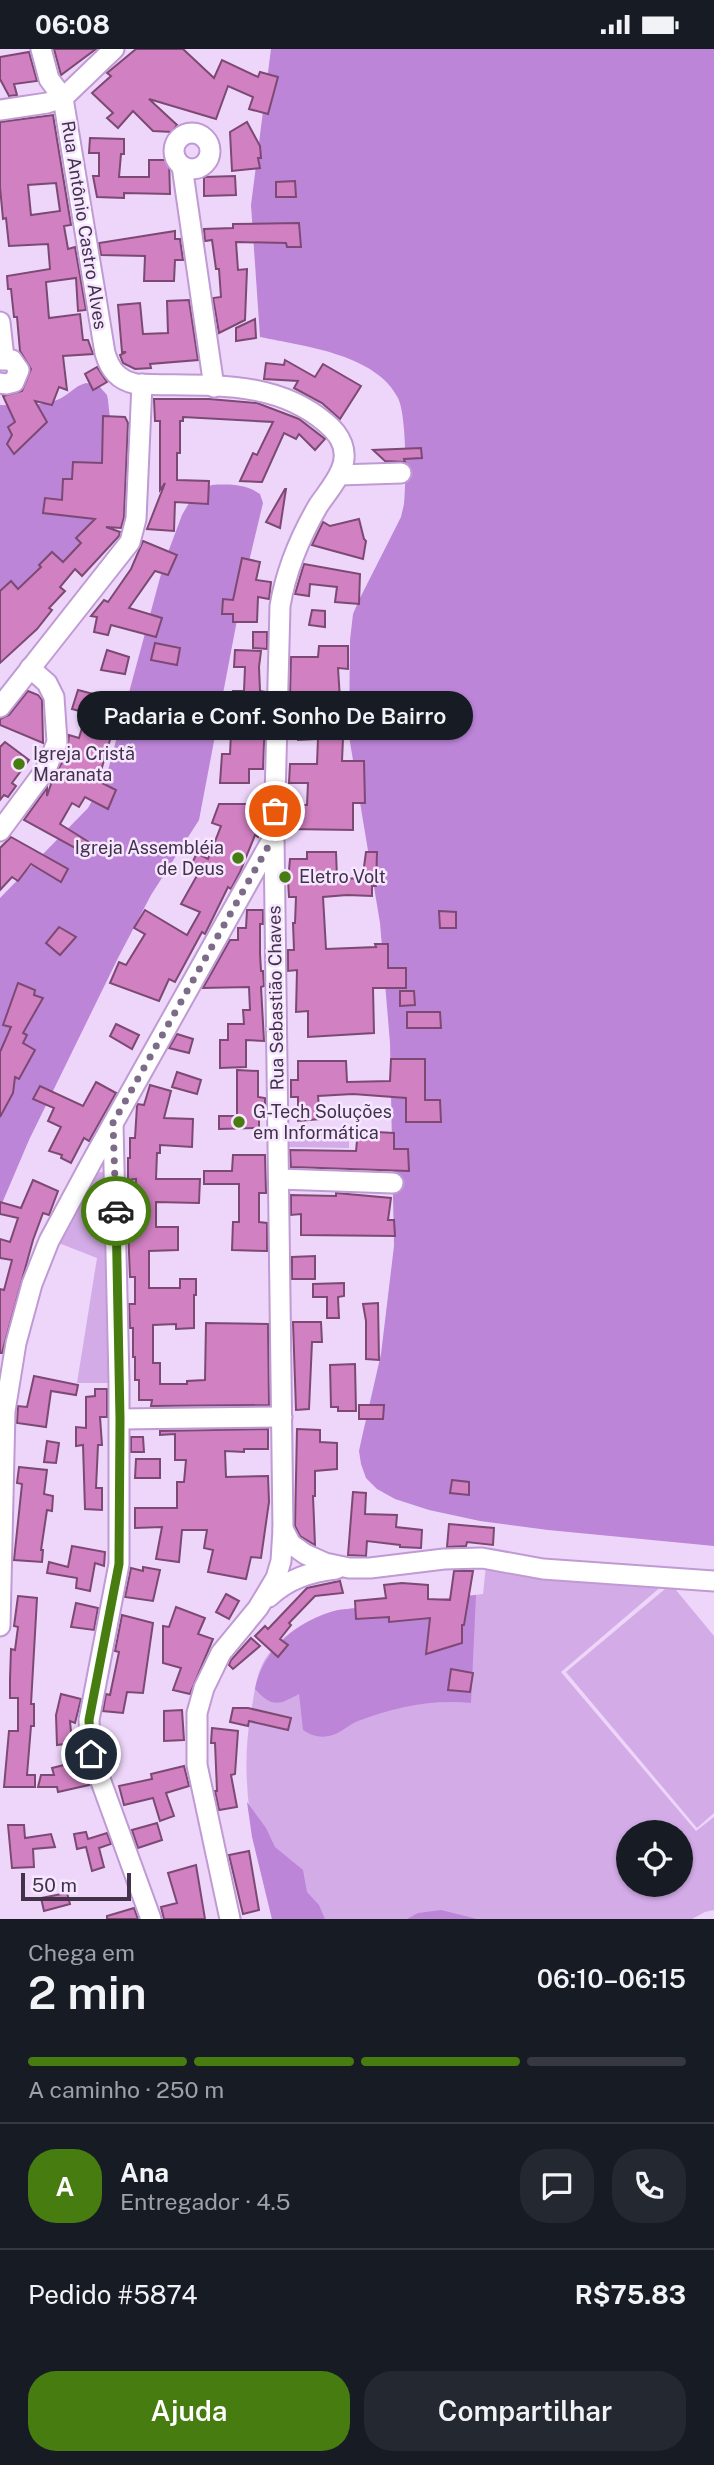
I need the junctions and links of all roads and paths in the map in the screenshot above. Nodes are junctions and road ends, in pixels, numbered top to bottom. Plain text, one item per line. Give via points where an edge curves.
1 (41, 49) edge
2 (114, 49) edge
3 (62, 97) junction
4 (0, 110) edge
5 (182, 166) dead end
6 (0, 322) edge
7 (2, 359) edge
8 (0, 383) edge
9 (142, 384) junction
10 (214, 387) junction
11 (401, 473) dead end
12 (339, 475) junction
13 (30, 668) junction
14 (0, 707) edge
15 (0, 831) edge
16 (274, 836) junction
17 (113, 1123) junction
18 (279, 1179) junction
19 (393, 1183) dead end
20 (282, 1417) junction
21 (120, 1419) junction
22 (284, 1529) junction
23 (349, 1568) junction
24 (714, 1581) edge
25 (258, 1608) junction
26 (0, 1626) edge
27 (151, 1919) edge
28 (230, 1919) edge

1 - 3 street, Rua Antônio Castro Alves via 49,79
2 - 3 street
3 - 4 street
3 - 9 street, Rua Antônio Castro Alves via 105,353 115,374
5 - 10 street
6 - 7 street
7 - 8 street via 15,362 19,374 10,383
9 - 10 street, Rua Sebastião Chaves
9 - 13 street via 136,519 130,542
10 - 12 street, Rua Sebastião Chaves via 274,393 313,412 340,438 344,457
11 - 12 street
12 - 16 street, Rua Sebastião Chaves via 302,538 282,595
13 - 14 street
13 - 15 street via 54,697 57,742 46,769
16 - 17 street
16 - 18 street, Rua Sebastião Chaves
17 - 21 street
17 - 26 street via 43,1254 16,1343 5,1411
18 - 19 street
18 - 20 street, Rua Sebastião Chaves
20 - 21 street
20 - 22 street, Rua Sebastião Chaves
21 - 27 street via 119,1564 89,1739
22 - 23 street via 291,1544 305,1554
22 - 25 street, Rua Sebastião Chaves via 278,1572
23 - 24 street via 482,1558 543,1569
23 - 25 street via 290,1581
25 - 28 street, Rua Sebastião Chaves via 214,1664 197,1713 201,1791

